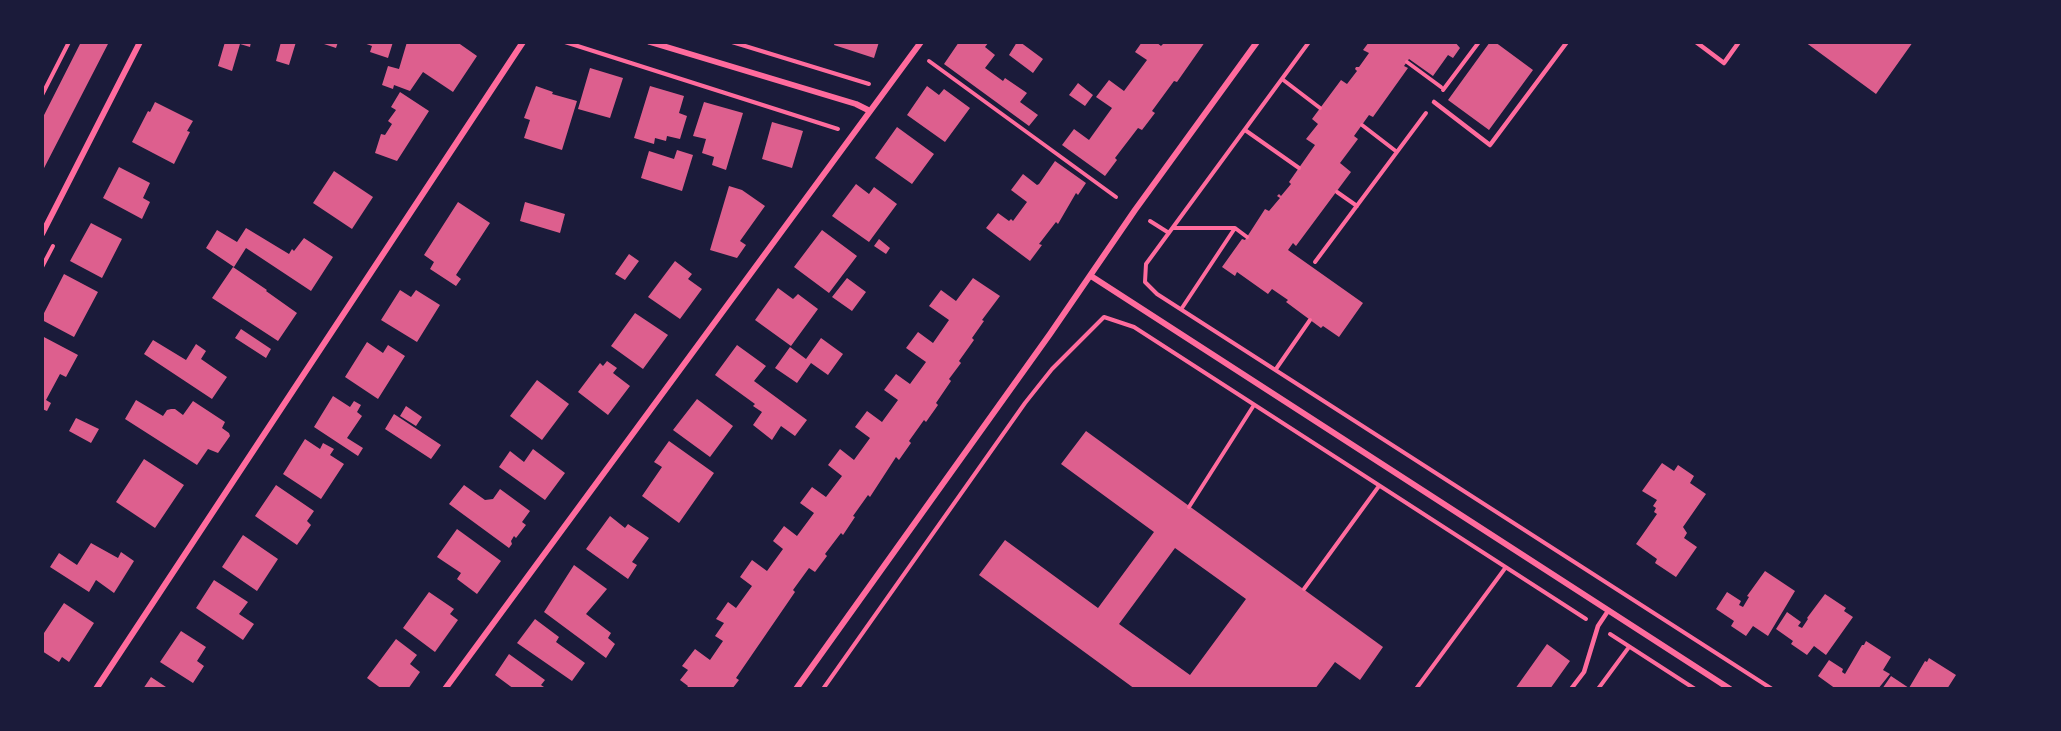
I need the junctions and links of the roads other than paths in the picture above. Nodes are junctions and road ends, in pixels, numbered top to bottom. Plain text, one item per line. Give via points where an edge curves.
1 (140, 42) edge
2 (523, 42) edge
3 (650, 42) edge
4 (921, 42) edge
5 (1257, 42) edge
6 (1567, 42) edge
7 (1696, 42) edge
8 (1739, 42) edge
9 (1434, 102) road end
10 (870, 111) junction
11 (42, 234) edge
12 (1091, 276) junction
13 (1608, 611) junction
14 (1725, 688) edge
15 (96, 689) edge
16 (445, 689) edge
17 (796, 689) edge
18 (1571, 689) edge

1 - 11 street
2 - 15 street
3 - 10 street
4 - 10 street
5 - 12 street
6 - 9 lane via 1491,145
7 - 8 lane via 1724,63
10 - 16 street
12 - 13 street
12 - 17 street
13 - 14 street
13 - 18 lane via 1598,626 1584,672

